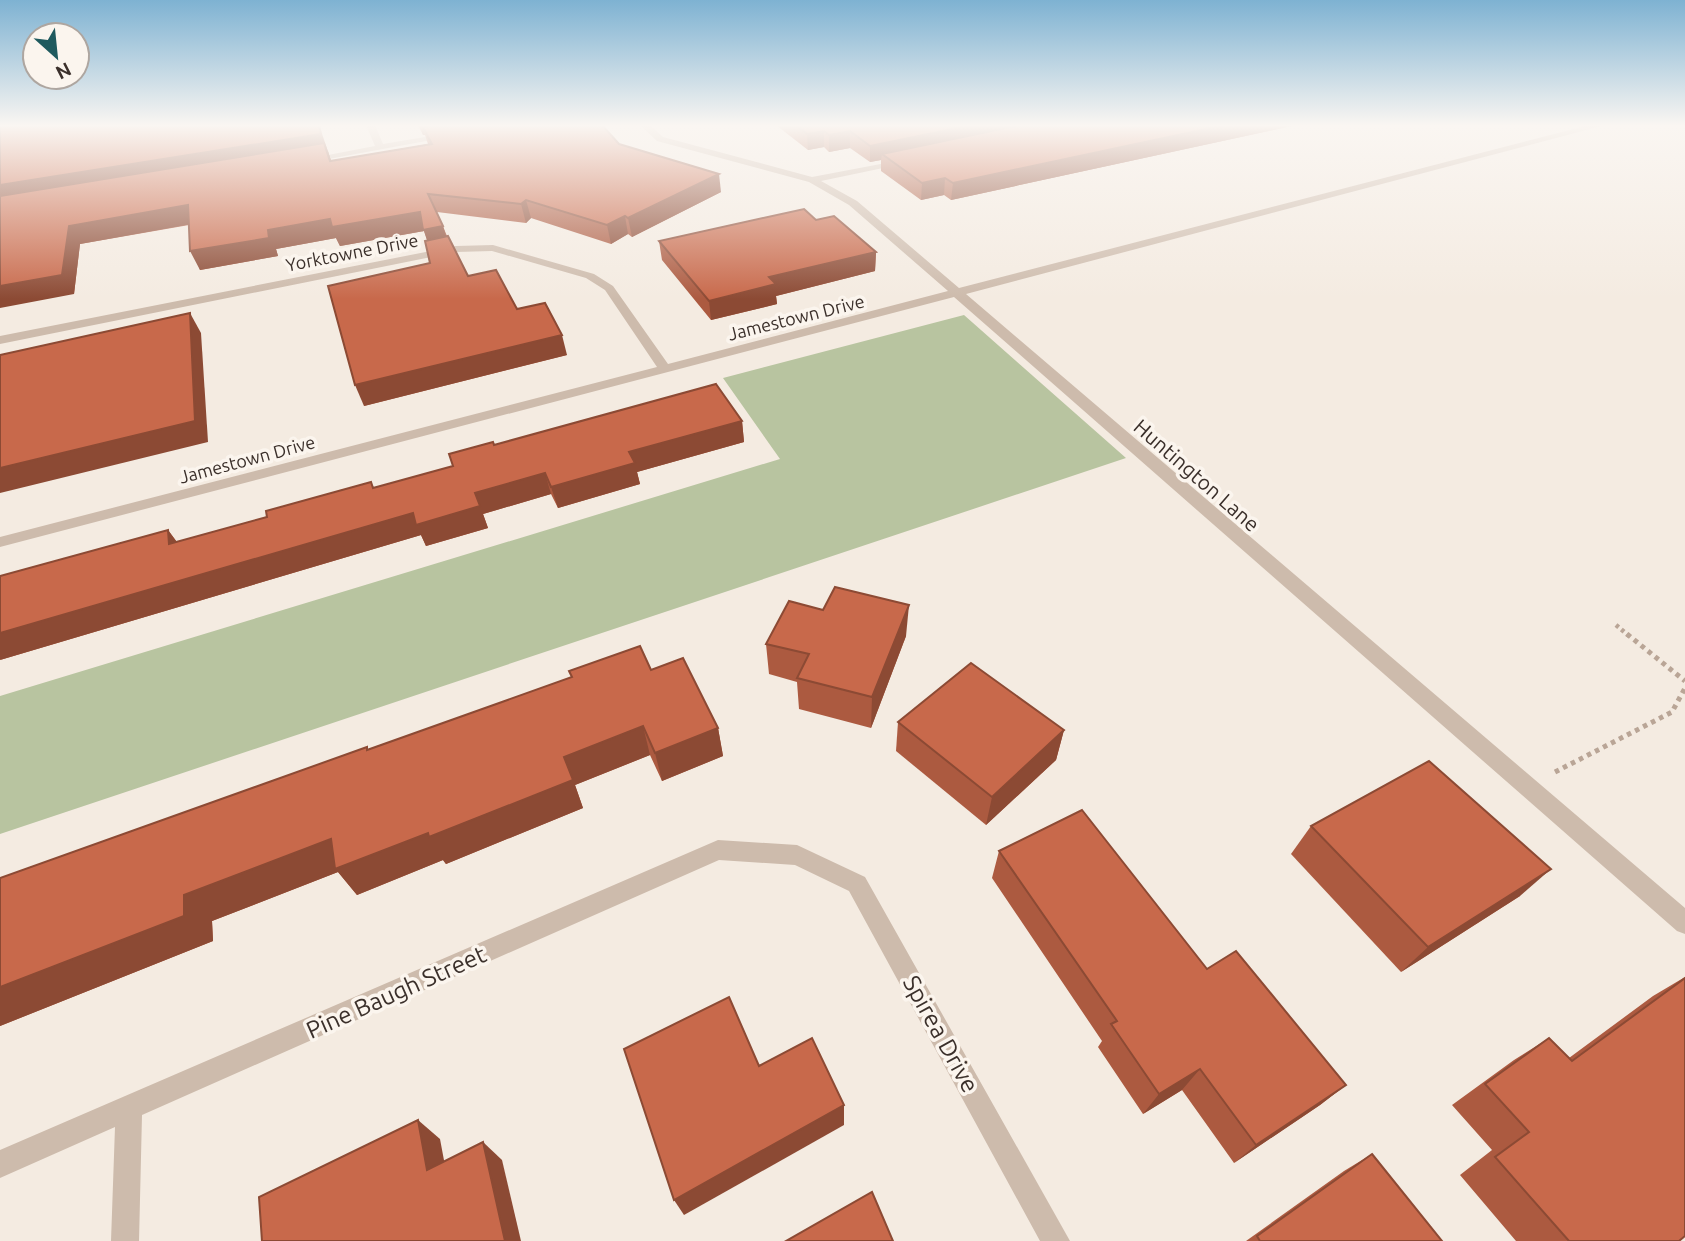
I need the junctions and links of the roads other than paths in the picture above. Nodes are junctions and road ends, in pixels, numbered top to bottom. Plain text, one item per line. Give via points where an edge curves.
1 (817, 183) edge
2 (1380, 183) edge
3 (955, 294) junction
4 (0, 340) edge
5 (665, 369) junction
6 (0, 542) edge
7 (797, 855) joint
8 (1685, 923) edge
9 (129, 1110) junction
10 (0, 1164) edge
11 (125, 1241) edge
12 (1056, 1241) edge

1 - 3 street, Huntington Lane via 853,203
2 - 3 street, Jamestown Drive
3 - 5 street, Jamestown Drive
3 - 8 street, Huntington Lane
4 - 5 street, Yorktowne Drive via 456,249 493,248 590,276 609,288
5 - 6 street, Jamestown Drive
7 - 9 street, Pine Baugh Street via 718,850
7 - 12 street, Spirea Drive via 857,884
9 - 10 street, Pine Baugh Street
9 - 11 street

